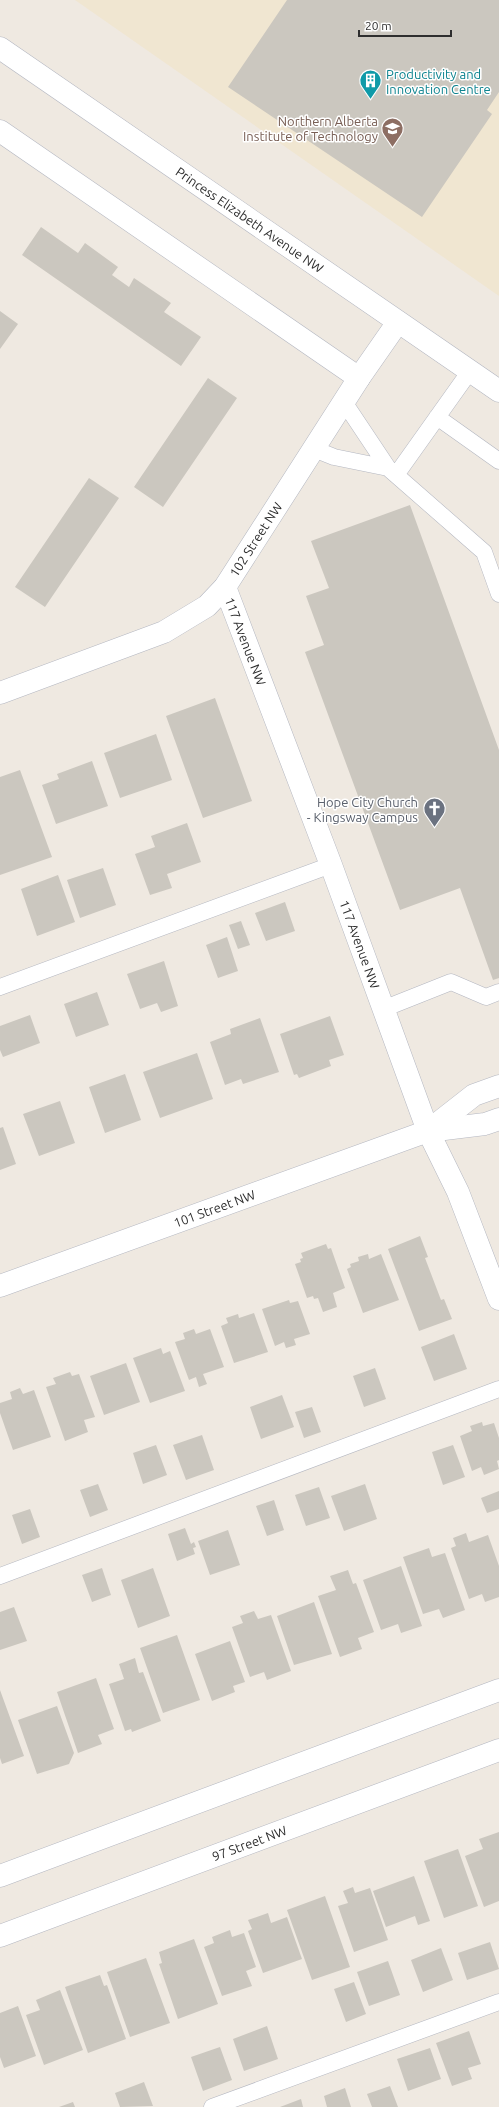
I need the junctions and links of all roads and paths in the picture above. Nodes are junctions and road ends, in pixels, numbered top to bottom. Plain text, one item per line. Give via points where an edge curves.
1 (0, 48) edge
2 (0, 131) edge
3 (398, 322) junction
4 (470, 371) junction
5 (359, 378) junction
6 (499, 391) edge
7 (344, 402) junction
8 (437, 417) junction
9 (314, 449) junction
10 (499, 461) edge
11 (392, 472) junction
12 (498, 586) edge
13 (225, 587) junction
14 (0, 693) edge
15 (332, 865) junction
16 (0, 987) edge
17 (499, 992) edge
18 (383, 1009) junction
19 (499, 1086) edge
20 (499, 1119) edge
21 (428, 1131) junction
22 (0, 1286) edge
23 (499, 1299) edge
24 (499, 1389) edge
25 (0, 1576) edge
26 (499, 1690) edge
27 (499, 1750) edge
28 (0, 1876) edge
29 (0, 1936) edge
30 (499, 2002) edge
31 (212, 2107) edge

1 - 3 street, Princess Elizabeth Avenue NW
2 - 5 street
3 - 4 street, Princess Elizabeth Avenue NW
3 - 5 street, 102 Street NW
4 - 6 street, Princess Elizabeth Avenue NW
4 - 8 lane
5 - 7 street, 102 Street NW
7 - 9 street, 102 Street NW
7 - 11 lane
8 - 10 lane
8 - 11 lane
9 - 11 lane via 334,457
9 - 13 street, 102 Street NW
11 - 12 lane via 484,552
13 - 14 street, 102 Street NW via 207,606 164,632
13 - 15 street, 117 Avenue NW
15 - 16 lane
15 - 18 street, 117 Avenue NW
17 - 18 lane via 486,997 451,982
18 - 21 street, 117 Avenue NW
19 - 21 street, 101 Street NW via 474,1095
20 - 21 street, 101 Street NW via 485,1124
21 - 22 street, 101 Street NW
21 - 23 street, 117 Avenue NW via 458,1192
24 - 25 lane
26 - 28 street
27 - 29 street, 97 Street NW
30 - 31 lane

